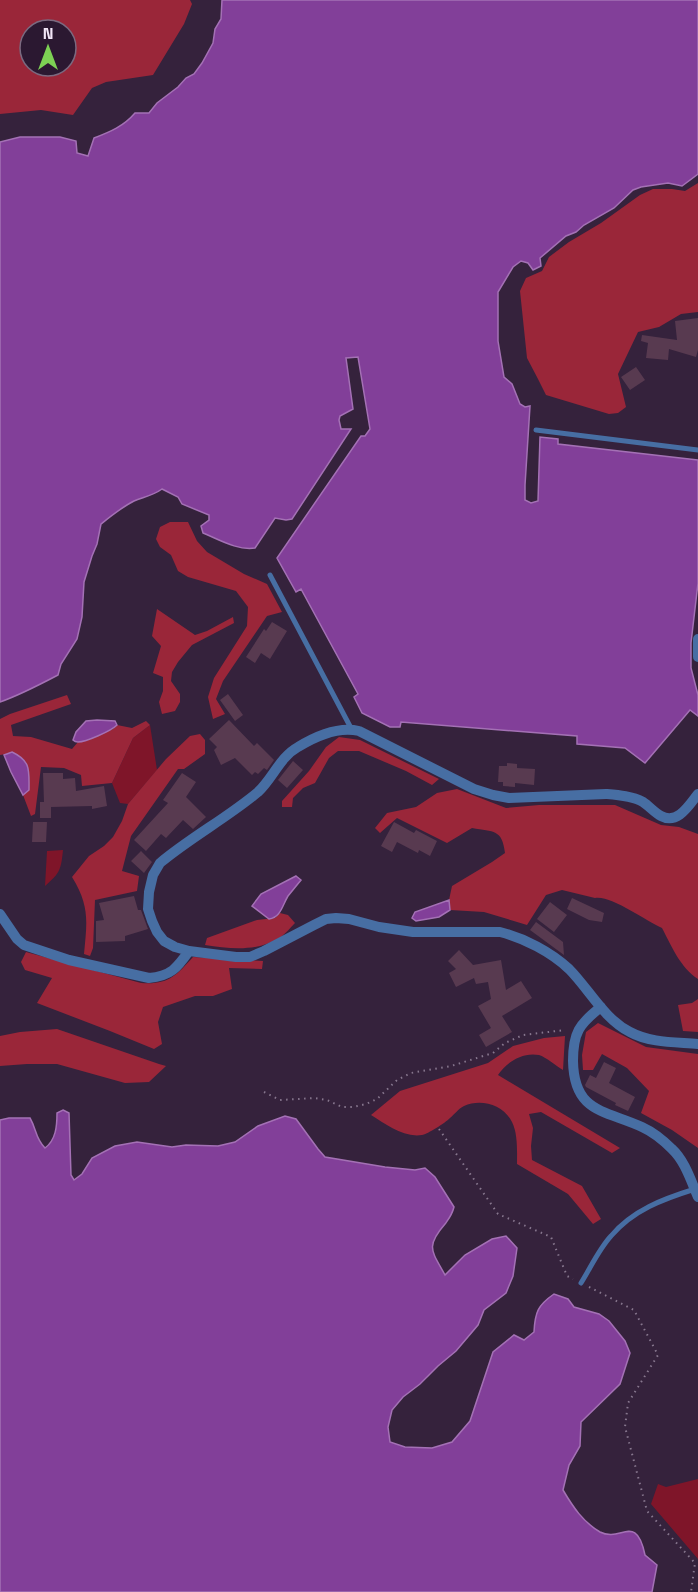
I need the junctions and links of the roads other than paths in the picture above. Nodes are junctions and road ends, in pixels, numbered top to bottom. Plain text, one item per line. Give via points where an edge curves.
1 (536, 430) dead end
2 (698, 450) edge
3 (270, 575) dead end
4 (698, 639) edge
5 (698, 657) edge
6 (352, 730) junction
7 (698, 794) edge
8 (0, 914) edge
9 (189, 951) junction
10 (600, 1007) junction
11 (698, 1044) edge
12 (696, 1193) edge
13 (581, 1283) road end

1 - 2 lane
3 - 6 lane
4 - 5 street
6 - 7 street via 474,789 509,798 616,795 643,802 669,819 682,813
6 - 9 street via 330,732 297,747 258,792 160,863 153,875 148,909 164,941
8 - 9 street via 24,945 69,960 149,978 170,972
9 - 10 street via 250,957 326,919 336,918 413,932 500,932 514,935 554,957
10 - 11 street via 628,1032 645,1039
10 - 12 street via 586,1019 574,1039 573,1066 578,1090 586,1102 600,1111 644,1128 674,1150
12 - 13 lane via 637,1212 609,1237

